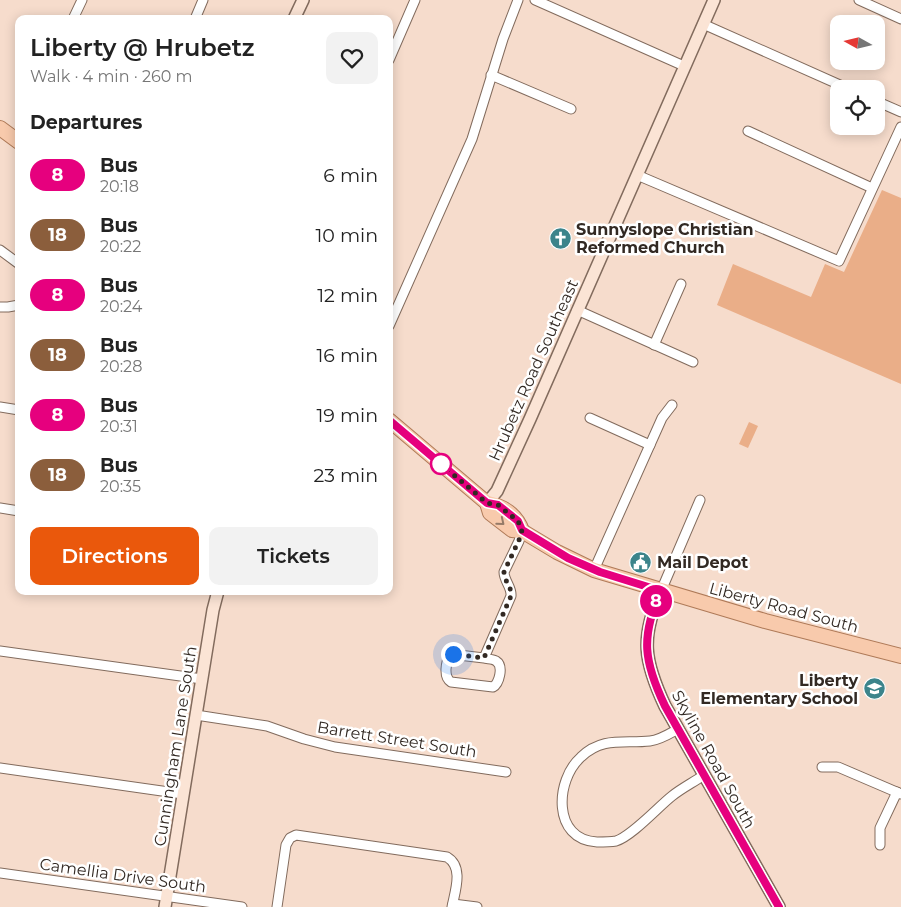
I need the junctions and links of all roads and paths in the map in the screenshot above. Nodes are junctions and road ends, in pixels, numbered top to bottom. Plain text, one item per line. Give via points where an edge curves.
1 (82, 0) edge
2 (203, 0) edge
3 (303, 0) edge
4 (415, 0) edge
5 (518, 0) edge
6 (535, 0) edge
7 (714, 0) edge
8 (860, 0) edge
9 (75, 15) edge
10 (197, 15) edge
11 (296, 15) edge
12 (901, 19) edge
13 (703, 24) junction
14 (393, 51) edge
15 (684, 66) junction
16 (491, 75) junction
17 (830, 81) edge
18 (885, 105) edge
19 (570, 109) dead end
20 (901, 112) edge
21 (901, 127) edge
22 (0, 128) edge
23 (748, 132) dead end
24 (15, 138) edge
25 (637, 175) junction
26 (872, 188) junction
27 (0, 250) edge
28 (15, 261) edge
29 (681, 284) dead end
30 (15, 306) edge
31 (0, 307) edge
32 (577, 310) junction
33 (393, 317) edge
34 (654, 345) junction
35 (693, 362) dead end
36 (672, 405) dead end
37 (0, 407) edge
38 (15, 409) edge
39 (590, 418) dead end
40 (393, 423) edge
41 (650, 445) junction
42 (700, 500) dead end
43 (487, 503) junction
44 (0, 508) edge
45 (15, 510) edge
46 (522, 530) junction
47 (594, 570) junction
48 (661, 591) junction
49 (217, 595) edge
50 (0, 651) edge
51 (901, 656) edge
52 (484, 658) junction
53 (202, 679) junction
54 (196, 716) junction
55 (678, 729) junction
56 (822, 767) dead end
57 (0, 768) edge
58 (506, 772) dead end
59 (704, 775) junction
60 (899, 793) edge
61 (183, 794) junction
62 (880, 845) dead end
63 (0, 873) edge
64 (166, 901) edge
65 (452, 905) edge
66 (242, 907) edge
67 (277, 907) edge
68 (477, 907) edge
69 (779, 907) edge

1 - 9 street
2 - 10 street
3 - 11 street
4 - 14 street
5 - 16 street
6 - 15 street
7 - 13 street, Hrubetz Road Southeast
8 - 12 street
13 - 15 street, Hrubetz Road Southeast
13 - 17 street
15 - 25 street, Hrubetz Road Southeast
16 - 19 street
16 - 33 street via 472,139
18 - 20 street
21 - 26 street
22 - 24 main road
23 - 26 street
25 - 26 street via 839,261
25 - 32 street, Hrubetz Road Southeast
27 - 28 street
29 - 34 street
30 - 31 street
32 - 34 street
32 - 43 street, Hrubetz Road Southeast via 498,491
34 - 35 street
36 - 41 street
37 - 38 street
39 - 41 street
40 - 43 main road, Liberty Road South
41 - 47 street
42 - 48 street
43 - 46 main road, Liberty Road South via 498,505 512,515
44 - 45 street
46 - 47 main road, Liberty Road South
46 - 52 street via 504,572 511,596
47 - 48 main road, Liberty Road South
48 - 51 main road, Liberty Road South
48 - 55 street, Skyline Road South via 648,631 647,656 653,681
49 - 53 street, Cunningham Lane South
50 - 53 street
52 - 52 street via 450,654 448,680 496,686 500,666 496,660
53 - 54 street, Cunningham Lane South
54 - 58 street, Barrett Street South via 267,726 336,746
54 - 61 street, Cunningham Lane South
55 - 59 street, Skyline Road South
55 - 59 street via 650,741 617,741 599,746 582,756 567,778 562,795 570,830 587,841 617,840 673,795
56 - 60 street via 838,767
57 - 61 street
59 - 69 street, Skyline Road South
60 - 62 street via 880,828
61 - 64 street, Cunningham Lane South
63 - 64 street, Camellia Drive South
64 - 66 street, Camellia Drive South
65 - 67 street via 457,872 452,860 446,857 296,835 286,845
65 - 68 street

